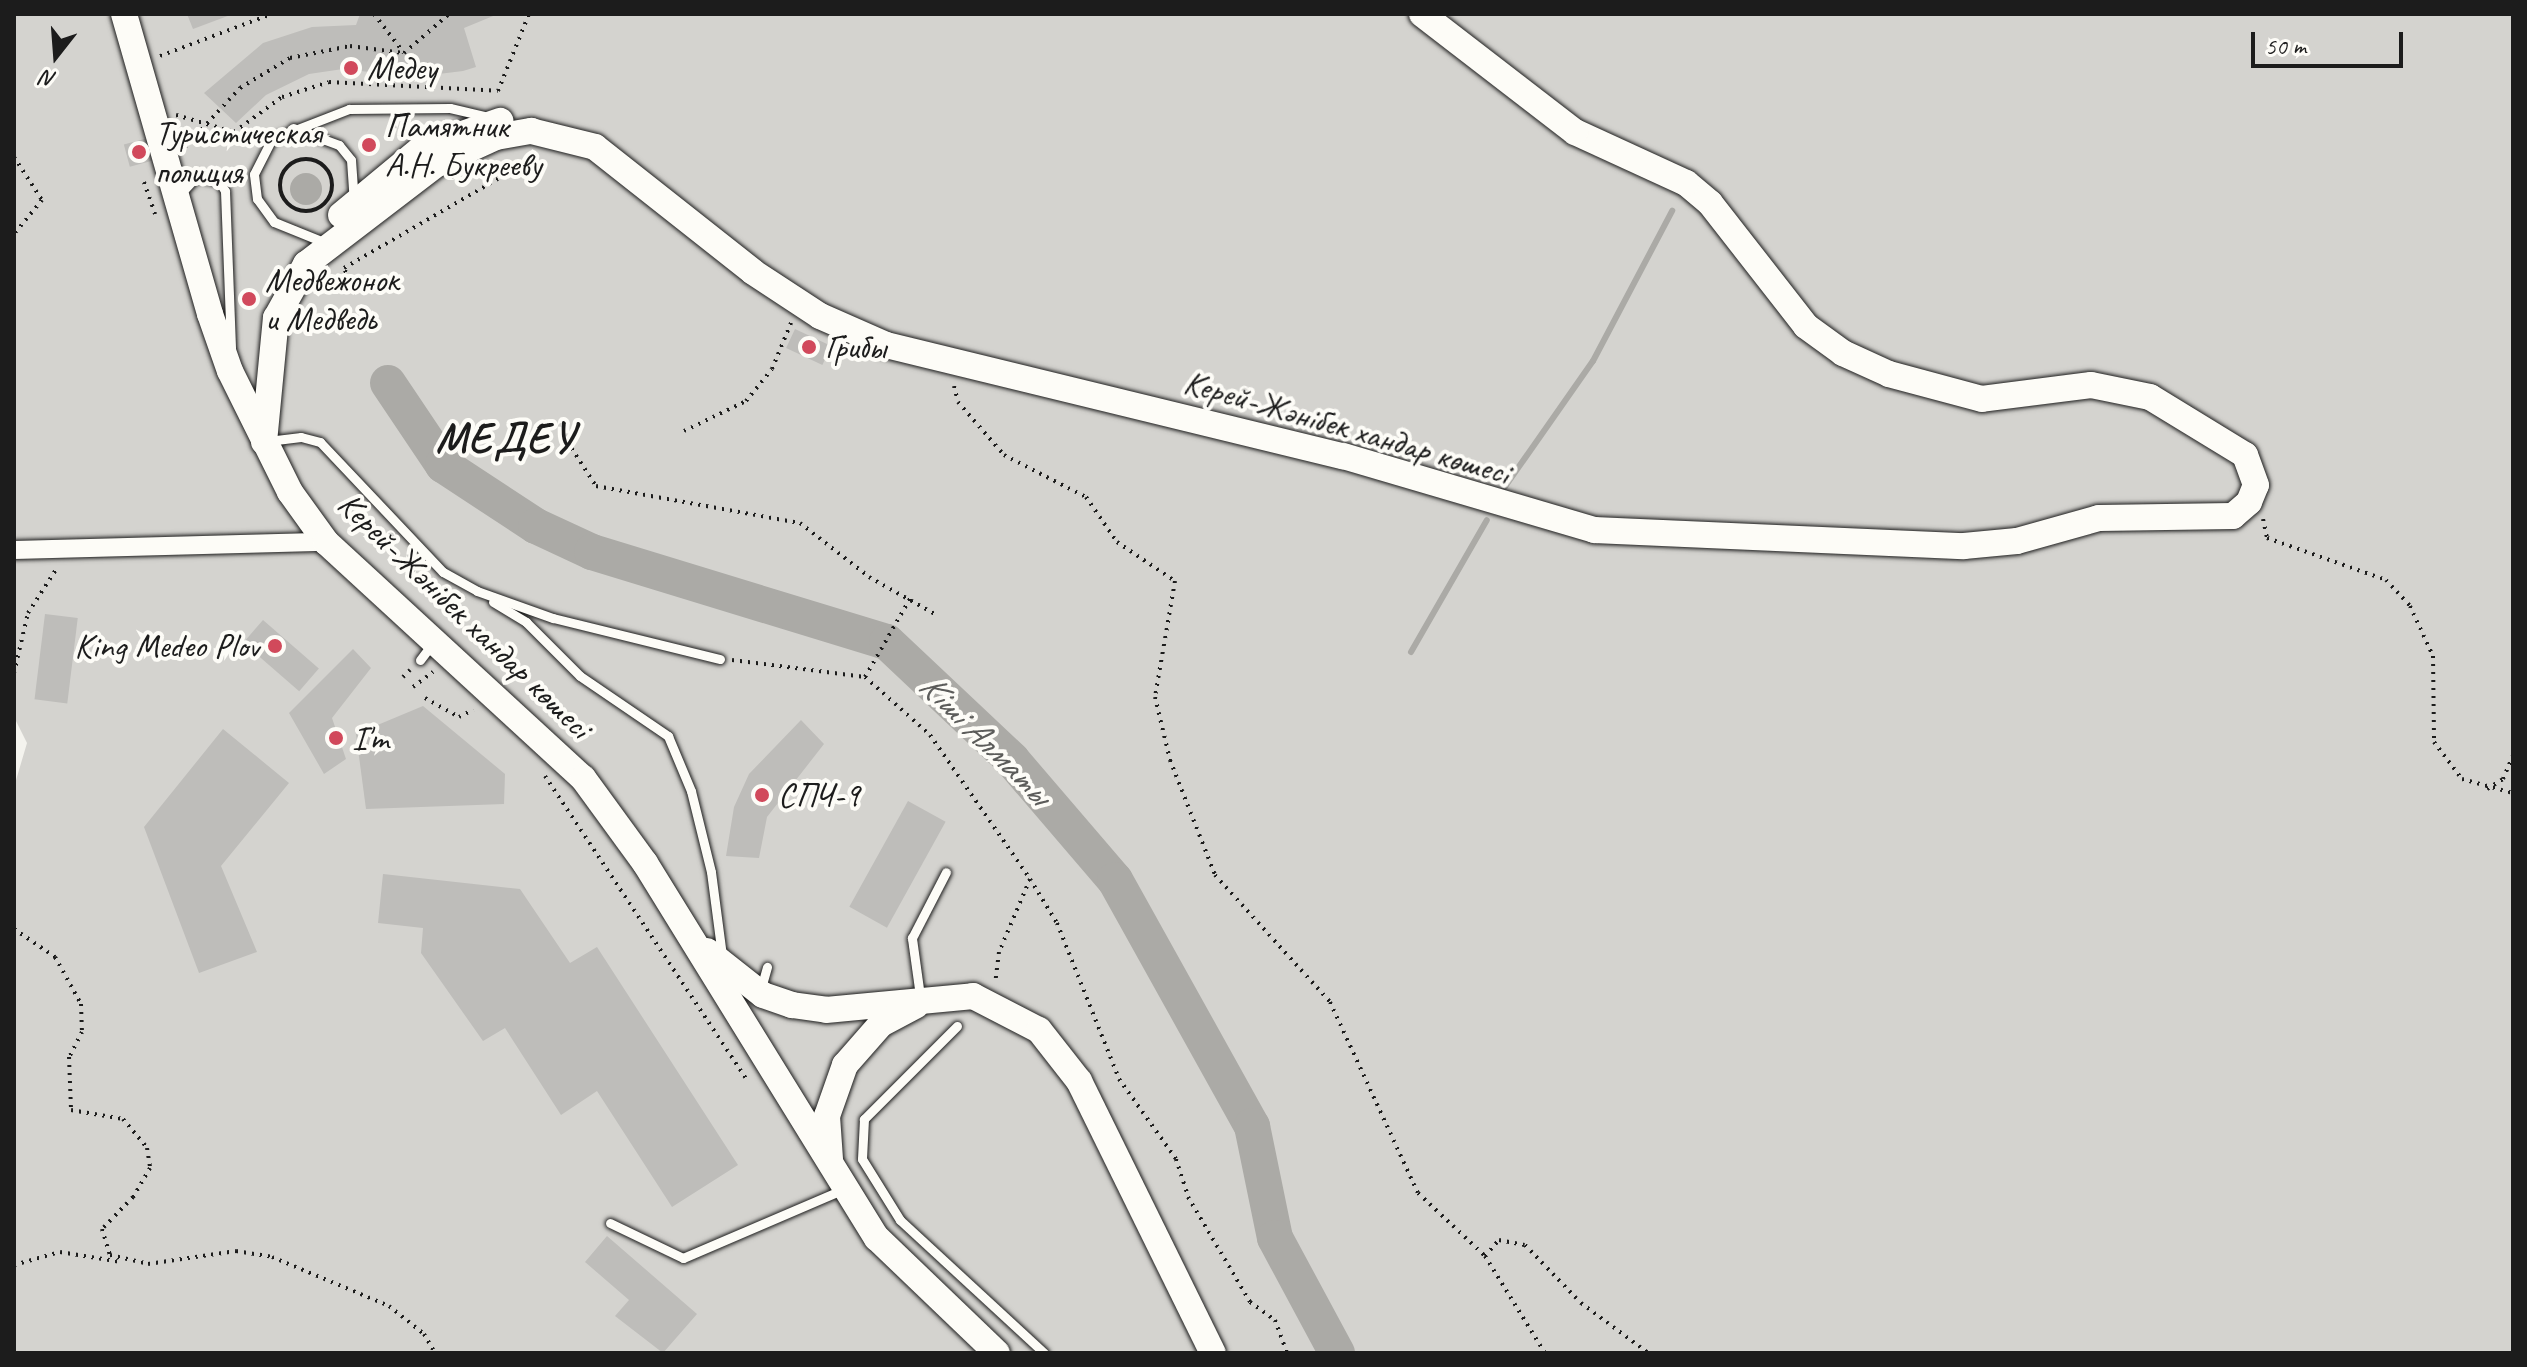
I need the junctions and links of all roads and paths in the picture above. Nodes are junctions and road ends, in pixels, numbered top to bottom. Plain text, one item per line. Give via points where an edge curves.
1 (124, 14) edge
2 (272, 14) edge
3 (374, 14) edge
4 (449, 14) edge
5 (529, 14) edge
6 (1422, 14) edge
7 (404, 53) junction
8 (139, 64) junction
9 (173, 114) dead end
10 (205, 125) junction
11 (510, 127) junction
12 (293, 128) junction
13 (183, 149) dead end
14 (550, 153) dead end
15 (14, 157) edge
16 (333, 184) joint
17 (353, 192) dead end
18 (179, 204) junction
19 (14, 234) edge
20 (321, 241) junction
21 (356, 294) dead end
22 (793, 317) dead end
23 (230, 371) junction
24 (952, 379) dead end
25 (250, 414) junction
26 (684, 431) dead end
27 (563, 435) dead end
28 (264, 442) junction
29 (2256, 485) junction
30 (326, 542) junction
31 (72, 546) junction
32 (14, 550) edge
33 (477, 591) junction
34 (911, 597) junction
35 (935, 614) dead end
36 (427, 650) junction
37 (720, 659) joint
38 (433, 672) junction
39 (14, 673) edge
40 (865, 677) junction
41 (440, 679) dead end
42 (413, 687) dead end
43 (425, 698) dead end
44 (465, 702) dead end
45 (473, 710) junction
46 (483, 719) dead end
47 (2513, 756) edge
48 (536, 767) dead end
49 (2485, 790) junction
50 (2513, 793) edge
51 (946, 872) dead end
52 (1030, 879) junction
53 (667, 905) junction
54 (647, 928) junction
55 (14, 929) edge
56 (638, 932) dead end
57 (767, 967) dead end
58 (722, 969) junction
59 (953, 994) junction
60 (763, 995) junction
61 (920, 996) junction
62 (993, 1002) junction
63 (957, 1026) dead end
64 (747, 1080) dead end
65 (837, 1180) junction
66 (610, 1223) dead end
67 (1485, 1256) junction
68 (127, 1263) junction
69 (14, 1265) edge
70 (435, 1353) edge
71 (997, 1353) edge
72 (1044, 1353) edge
73 (1213, 1353) edge
74 (1287, 1353) edge
75 (1545, 1353) edge
76 (1648, 1353) edge

1 - 8 street
2 - 8 path
3 - 7 path
4 - 7 path
5 - 10 path via 498,91 329,82 282,97 234,132
6 - 29 street via 1575,132 1686,183 1710,203 1806,326 1843,353 1938,391 1982,399 2091,385 2150,397 2245,455
7 - 10 path via 350,46 290,58 240,88
8 - 18 street
9 - 10 path
10 - 13 path
11 - 12 lane via 450,108 349,109
11 - 20 street, Керей-Жәнібек хандар көшесі via 437,164
11 - 29 street, Керей-Жәнібек хандар көшесі via 554,133 595,147 753,272 820,316 886,345 1343,456 1594,530 1977,546 2099,518 2233,516
12 - 17 lane via 339,145 351,160
12 - 20 lane via 259,156 257,199 274,222
14 - 21 path via 522,160 494,187 344,268
15 - 19 path via 42,200
16 - 16 path via 328,200 306,212 283,199 280,182 288,166 304,159 327,168
18 - 23 street
18 - 23 lane via 183,187 197,176 219,181 225,191
20 - 25 street, Керей-Жәнібек хандар көшесі via 271,294
20 - 28 street, Керей-Жәнібек хандар көшесі via 276,318
22 - 26 path via 772,369 746,401
23 - 25 street
24 - 67 path via 958,402 1004,455 1086,497 1117,542 1175,581 1155,697 1170,760 1215,875 1330,1002 1418,1193
25 - 28 street
27 - 34 path via 596,486 800,523 869,577
28 - 30 street, Керей-Жәнібек хандар көшесі
28 - 33 lane via 301,437 320,442 443,572
29 - 49 path via 2267,538 2386,580 2410,606 2433,656 2434,742 2462,779
30 - 31 street
30 - 36 street, Керей-Жәнібек хандар көшесі
31 - 32 street
31 - 39 path via 28,613
33 - 37 lane via 553,618
33 - 58 lane via 526,622 580,676 668,736 691,791 711,872
34 - 35 path
34 - 40 path
36 - 38 path
36 - 53 street, Керей-Жәнібек хандар көшесі via 583,778 620,826
37 - 40 path
38 - 41 path
38 - 42 path
40 - 52 path via 930,735
43 - 45 path via 459,717
44 - 45 path
45 - 46 path
47 - 49 path via 2503,779
48 - 54 path
49 - 50 path
51 - 61 lane via 912,938
52 - 62 path via 999,952
52 - 74 path via 1057,923 1119,1079 1176,1159 1188,1197 1250,1302 1275,1320
53 - 58 street, Керей-Жәнібек хандар көшесі
53 - 65 street, Керей-Жәнібек хандар көшесі
54 - 56 path
54 - 64 path
55 - 68 path via 55,957 71,977 81,1004 82,1032 69,1057 71,1110 123,1119 147,1148 150,1168 133,1197 102,1229 110,1255
57 - 60 lane via 759,979
58 - 60 street, Керей-Жәнібек хандар көшесі
59 - 61 street, Керей-Жәнібек хандар көшесі
59 - 62 street, Керей-Жәнібек хандар көшесі
59 - 65 street, Керей-Жәнібек хандар көшесі via 898,1012 860,1043 834,1087 827,1116
60 - 61 street, Керей-Жәнібек хандар көшесі via 826,1010
62 - 73 street, Керей-Жәнібек хандар көшесі via 1039,1030 1079,1081
63 - 72 lane via 864,1119 862,1159 900,1220
65 - 66 lane via 683,1258
65 - 71 street, Керей-Жәнібек хандар көшесі via 877,1238
67 - 75 path
67 - 76 path via 1499,1240 1525,1245 1581,1303
68 - 69 path via 60,1252
68 - 70 path via 181,1262 236,1251 272,1257 389,1306 424,1334

